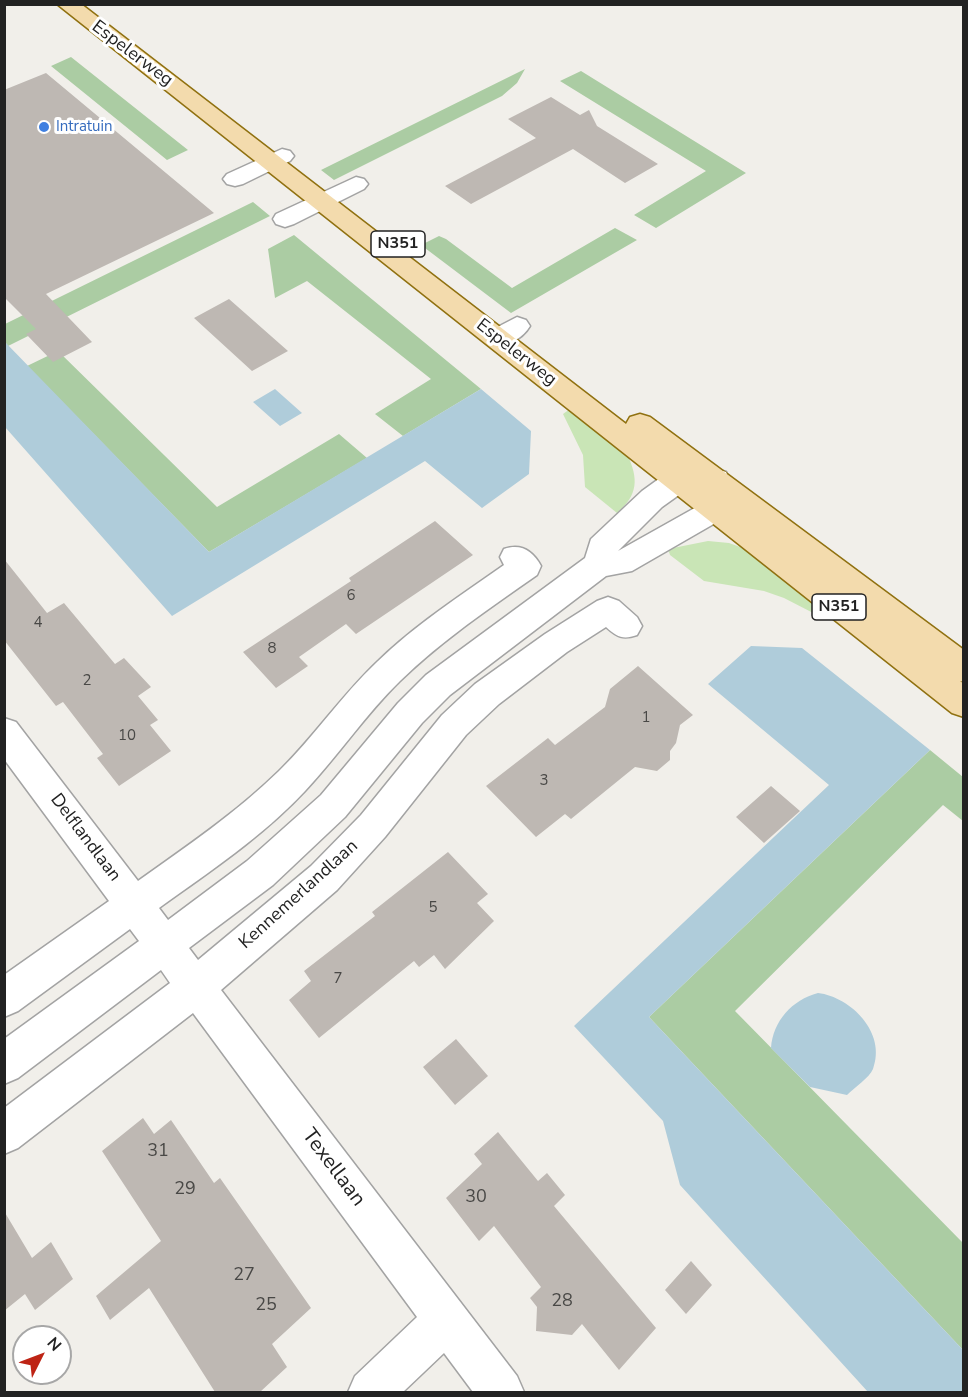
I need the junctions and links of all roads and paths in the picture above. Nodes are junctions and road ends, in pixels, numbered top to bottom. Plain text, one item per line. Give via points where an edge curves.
1 (67, 4) edge
2 (83, 4) edge
3 (277, 159) junction
4 (235, 179) dead end
5 (356, 184) dead end
6 (328, 198) junction
7 (285, 219) dead end
8 (508, 331) junction
9 (677, 481) junction
10 (715, 495) junction
11 (515, 556) dead end
12 (598, 564) junction
13 (568, 586) junction
14 (963, 669) edge
15 (963, 703) edge
16 (4, 732) edge
17 (135, 904) junction
18 (165, 945) junction
19 (197, 986) junction
20 (4, 998) edge
21 (4, 1064) edge
22 (4, 1134) edge
23 (446, 1320) junction
24 (372, 1392) edge
25 (501, 1392) edge

1 - 3 main road, Espelerweg / N351
2 - 3 main road, Espelerweg / N351
3 - 4 street
3 - 6 main road, Espelerweg / N351
5 - 6 street
6 - 7 street
6 - 8 main road, Espelerweg / N351
8 - 9 main road, Espelerweg / N351
8 - 10 main road, Espelerweg / N351
9 - 10 main road, Espelerweg / N351
9 - 12 street via 652,499 602,547
10 - 12 street via 700,520 621,563
10 - 14 main road, Espelerweg / N351
10 - 15 main road, Espelerweg / N351
11 - 17 street via 526,566 436,630 395,666 276,796 237,831
12 - 13 street
13 - 18 street via 438,685 311,829 261,873
13 - 19 street, Kennemerlandlaan via 614,620 556,643 471,708 348,854
16 - 17 street, Delflandlaan
17 - 18 street, Delflandlaan
17 - 20 street
18 - 19 street, Texellaan
18 - 21 street
19 - 22 street, Kennemerlandlaan
19 - 23 street, Texellaan
23 - 24 street
23 - 25 street, Texellaan

